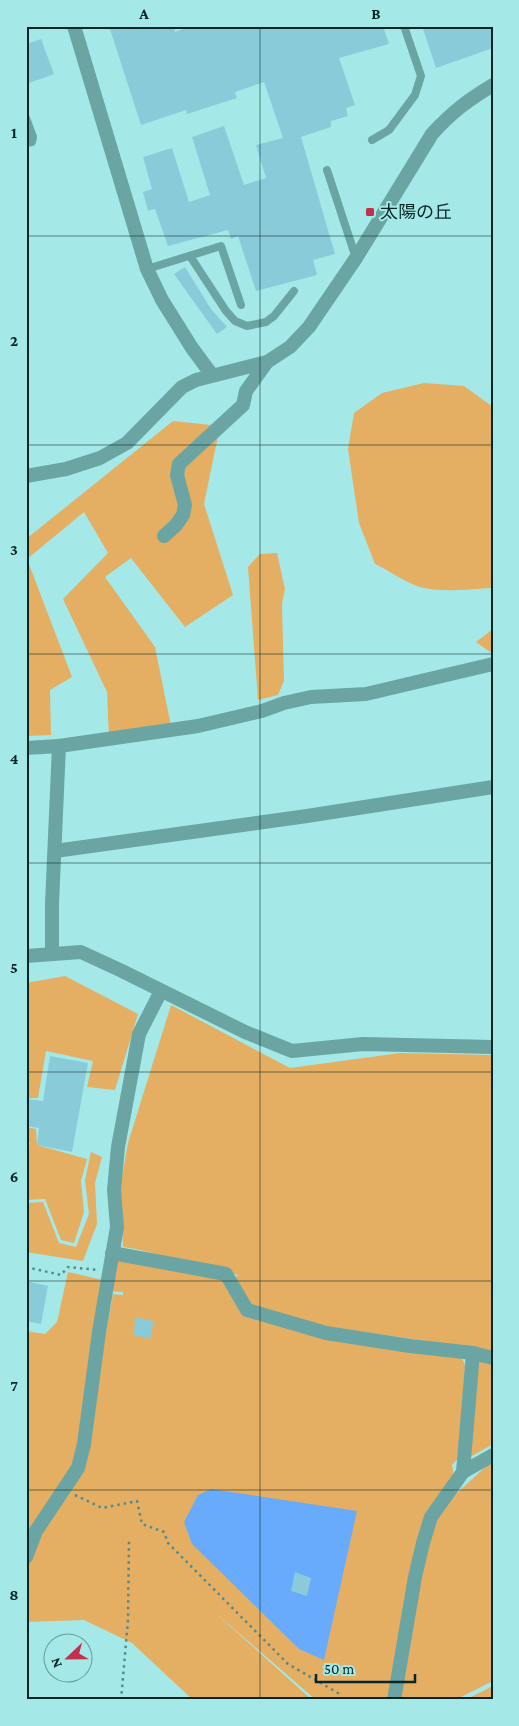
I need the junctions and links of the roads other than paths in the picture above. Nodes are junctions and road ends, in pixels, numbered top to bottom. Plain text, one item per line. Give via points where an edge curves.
1 (74, 26) edge
2 (404, 26) edge
3 (493, 85) edge
4 (26, 118) edge
5 (372, 140) dead end
6 (26, 142) edge
7 (327, 170) dead end
8 (190, 256) junction
9 (356, 258) junction
10 (147, 269) junction
11 (294, 291) dead end
12 (241, 305) dead end
13 (267, 362) junction
14 (212, 375) junction
15 (26, 476) edge
16 (164, 536) dead end
17 (493, 664) edge
18 (59, 746) junction
19 (26, 748) edge
20 (493, 787) edge
21 (55, 851) junction
22 (52, 953) junction
23 (26, 956) edge
24 (161, 991) junction
25 (493, 1048) edge
26 (112, 1253) junction
27 (473, 1354) junction
28 (493, 1358) edge
29 (493, 1455) edge
30 (463, 1472) junction
31 (26, 1557) edge
32 (394, 1700) edge

1 - 10 street
2 - 5 lane via 421,76 415,94 389,130
3 - 9 street via 466,101 432,134
4 - 6 lane via 33,137 32,142
7 - 9 lane
8 - 10 lane
8 - 11 lane via 226,311 247,326 266,322
8 - 12 lane via 221,246
9 - 13 street via 309,327 290,347
10 - 14 street via 162,300
13 - 14 street
13 - 16 street via 246,391 243,405 180,464 177,475 185,505 183,515
14 - 15 street via 182,387 127,443 100,458 66,469
17 - 18 street via 366,694 284,703 198,726
18 - 19 street
18 - 21 street
20 - 21 street
21 - 22 street
22 - 23 street
22 - 24 street via 81,952
24 - 25 street via 292,1051 363,1044
24 - 26 street via 139,1034 118,1147 114,1190 117,1227
26 - 27 street via 226,1274 247,1310 326,1333
26 - 31 street via 78,1468 36,1531
27 - 28 street
27 - 30 street
29 - 30 street
30 - 32 street via 431,1518 423,1543

